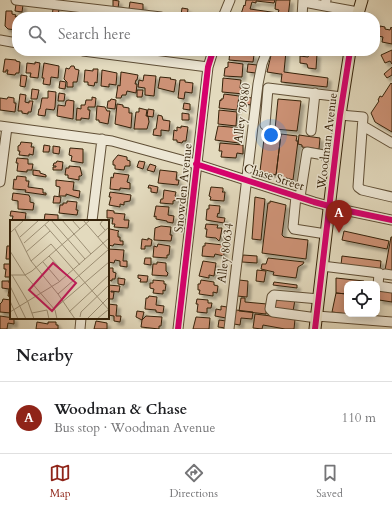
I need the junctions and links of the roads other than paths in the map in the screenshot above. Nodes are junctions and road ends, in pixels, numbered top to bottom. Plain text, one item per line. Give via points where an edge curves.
1 (16, 0) edge
2 (230, 0) edge
3 (362, 0) edge
4 (304, 1) edge
5 (326, 3) edge
6 (118, 12) edge
7 (226, 12) edge
8 (303, 12) edge
9 (350, 12) edge
10 (359, 12) edge
11 (0, 40) edge
12 (12, 41) edge
13 (122, 56) edge
14 (211, 56) edge
15 (265, 56) edge
16 (349, 56) edge
17 (208, 67) junction
18 (315, 93) junction
19 (342, 97) junction
20 (340, 115) junction
21 (265, 125) dead end
22 (363, 126) junction
23 (3, 127) edge
24 (311, 131) dead end
25 (102, 139) junction
26 (392, 143) edge
27 (335, 157) junction
28 (196, 164) junction
29 (246, 179) junction
30 (0, 182) edge
31 (298, 197) junction
32 (392, 197) edge
33 (330, 206) junction
34 (92, 220) edge
35 (392, 220) edge
36 (326, 234) junction
37 (322, 266) junction
38 (392, 288) edge
39 (319, 299) junction
40 (81, 319) edge
41 (316, 321) edge
42 (392, 322) edge
43 (80, 329) edge
44 (178, 329) edge
45 (229, 329) edge

1 - 6 street
2 - 7 street
3 - 10 main road
4 - 5 street
4 - 8 street
5 - 9 street
11 - 12 street
13 - 17 street
14 - 17 street, Snowden Avenue
15 - 29 street, Alley 79880 via 258,84
16 - 19 main road, Woodman Avenue
17 - 28 street, Snowden Avenue
18 - 19 street
18 - 21 street via 268,88
18 - 24 street
19 - 20 main road, Woodman Avenue
20 - 22 street via 363,117
20 - 27 main road, Woodman Avenue
22 - 26 street
22 - 32 street via 358,187
23 - 25 street, Chase Street
23 - 30 street
25 - 28 street, Chase Street
25 - 34 street
27 - 31 street via 307,152
27 - 33 main road, Woodman Avenue
28 - 29 street, Chase Street
28 - 44 street, Snowden Avenue
29 - 31 street, Chase Street
29 - 45 street, Alley 80634
31 - 33 street, Chase Street
31 - 36 street via 294,229
33 - 35 street, Chase Street
33 - 36 main road, Woodman Avenue
36 - 37 main road, Woodman Avenue
37 - 38 street via 379,273 378,286
37 - 39 main road, Woodman Avenue
39 - 41 main road, Woodman Avenue
39 - 41 street via 274,295 270,309 273,312
40 - 43 street
41 - 42 street

